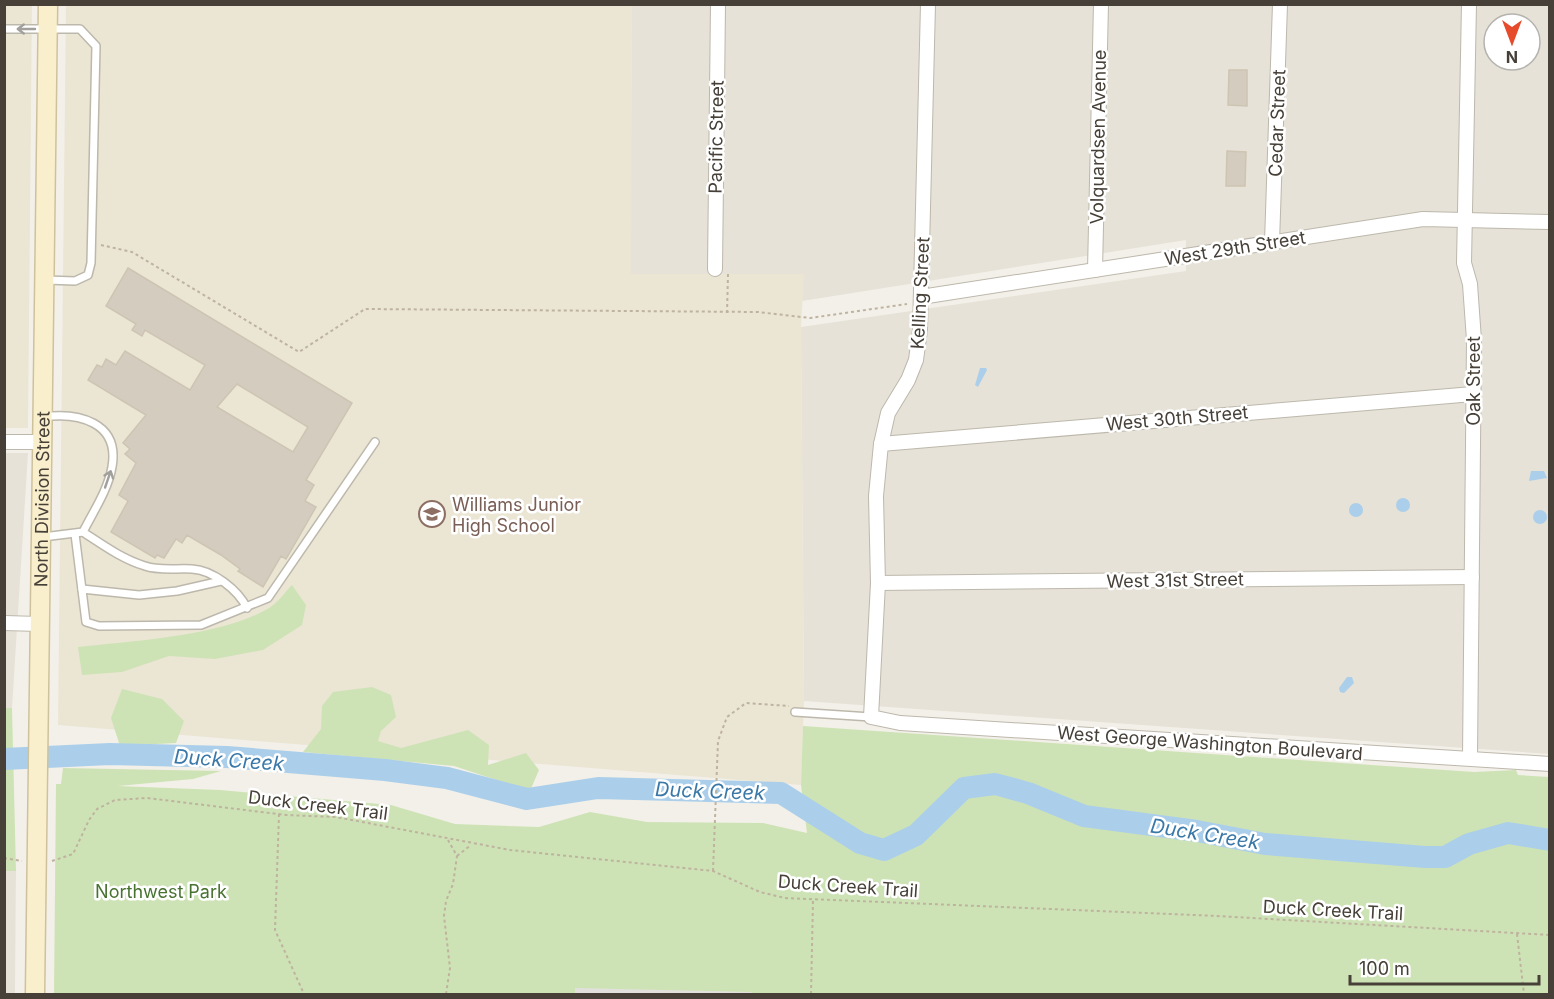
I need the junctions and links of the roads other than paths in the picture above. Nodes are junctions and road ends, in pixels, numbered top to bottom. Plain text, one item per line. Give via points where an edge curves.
1 (48, 4) edge
2 (718, 4) edge
3 (928, 4) edge
4 (1101, 4) edge
5 (1280, 4) edge
6 (1469, 4) edge
7 (4, 29) edge
8 (48, 29) junction
9 (1464, 219) junction
10 (1550, 222) edge
11 (1272, 242) junction
12 (715, 269) road end
13 (1095, 270) junction
14 (44, 280) junction
15 (921, 297) junction
16 (1473, 394) junction
17 (42, 417) junction
18 (4, 442) edge
19 (42, 442) junction
20 (375, 442) dead end
21 (881, 444) junction
22 (83, 532) junction
23 (75, 534) junction
24 (40, 537) junction
25 (1473, 577) junction
26 (221, 581) junction
27 (878, 583) junction
28 (82, 589) junction
29 (247, 608) junction
30 (4, 623) edge
31 (39, 624) junction
32 (795, 712) road end
33 (871, 717) junction
34 (1470, 758) junction
35 (1550, 764) edge
36 (35, 994) edge

1 - 8 main road, North Division Street
2 - 12 street, Pacific Street
3 - 15 street, Kelling Street
4 - 13 street, Volquardsen Avenue
5 - 11 street, Cedar Street
6 - 9 street, Oak Street
8 -> 7 lane
8 - 14 main road, North Division Street
8 - 14 lane via 80,29 96,46 88,275 75,281
9 - 10 street, West 29th Street
9 - 11 street, West 29th Street via 1423,219
9 - 16 street, Oak Street via 1464,263 1470,284 1474,340
11 - 13 street, West 29th Street
13 - 15 street, West 29th Street
14 - 17 main road, North Division Street
15 - 21 street, Kelling Street via 916,360 888,413
16 - 21 street, West 30th Street
16 - 25 street, Oak Street
17 - 19 main road, North Division Street
22 -> 17 lane via 112,467 108,437 88,419 66,414
18 - 19 street
19 - 24 main road, North Division Street
20 - 29 lane via 268,598
21 - 27 street, Kelling Street via 876,496
22 - 23 lane
22 - 26 lane via 147,567 195,569
23 - 24 lane
23 - 28 lane
24 - 31 main road, North Division Street
25 - 27 street, West 31st Street
25 - 34 street, Oak Street
26 - 28 lane via 139,595
26 - 29 lane via 242,597
27 - 33 street, Kelling Street
28 - 29 lane via 86,622 99,626 201,625
30 - 31 street
31 - 36 main road, North Division Street
32 - 33 lane
33 - 34 street, West George Washington Boulevard via 900,723
34 - 35 street, West George Washington Boulevard

